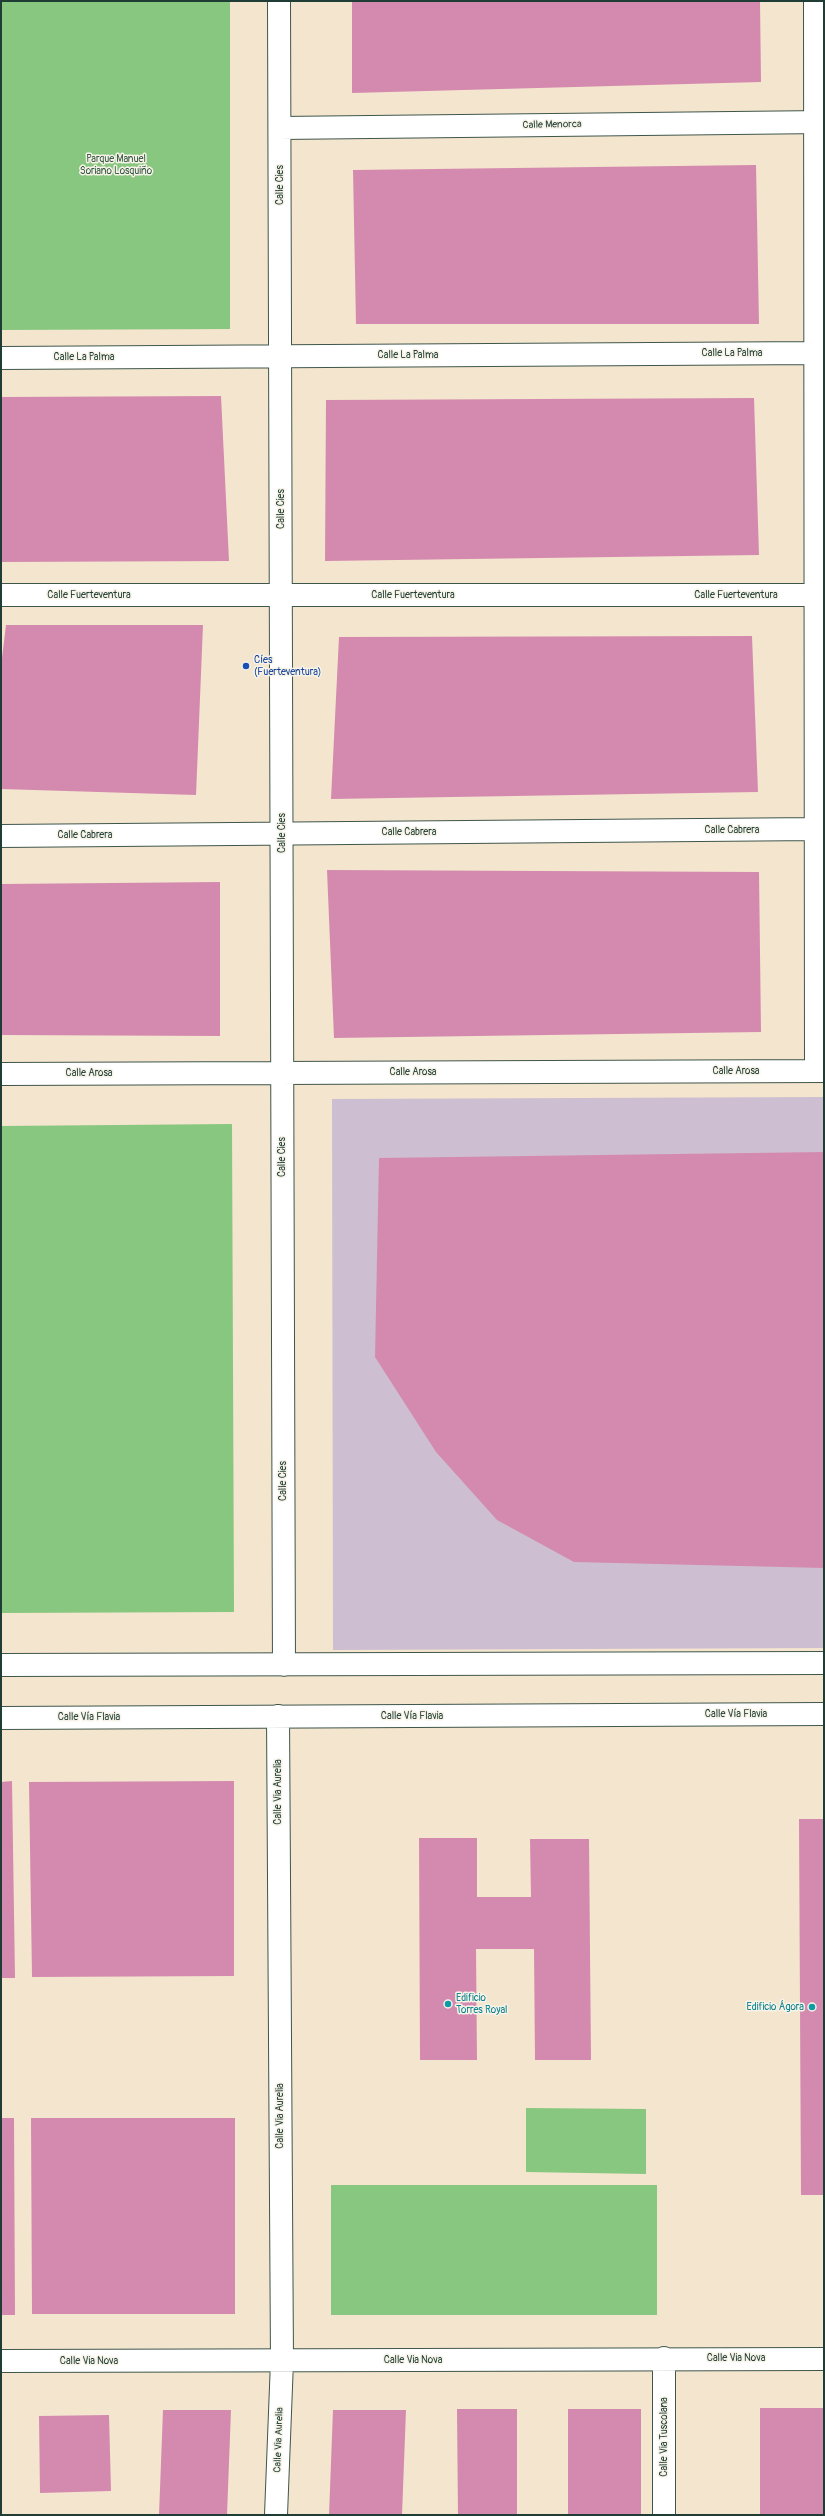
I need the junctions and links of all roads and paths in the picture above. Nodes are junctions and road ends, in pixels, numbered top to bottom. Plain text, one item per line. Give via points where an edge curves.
1 (280, 1) edge
2 (815, 1) edge
3 (820, 122) edge
4 (280, 128) junction
5 (816, 353) junction
6 (280, 356) junction
7 (1, 358) edge
8 (281, 595) junction
9 (820, 595) edge
10 (1, 596) edge
11 (816, 829) junction
12 (282, 833) junction
13 (1, 836) edge
14 (820, 1071) edge
15 (282, 1073) junction
16 (1, 1074) edge
17 (824, 1663) edge
18 (1, 1665) edge
19 (284, 1665) junction
20 (824, 1714) edge
21 (278, 1716) junction
22 (1, 1718) edge
23 (664, 2358) junction
24 (824, 2359) edge
25 (1, 2361) edge
26 (282, 2361) junction
27 (276, 2515) edge
28 (664, 2515) edge

1 - 4 street, Calle Cies
2 - 3 street
3 - 4 street, Calle Menorca
3 - 5 street
4 - 6 street, Calle Cies
5 - 6 street, Calle La Palma
5 - 9 street
6 - 7 street, Calle La Palma
6 - 8 street, Calle Cies
8 - 9 street, Calle Fuerteventura
8 - 10 street, Calle Fuerteventura
8 - 12 street, Calle Cies
9 - 11 street
11 - 12 street, Calle Cabrera
11 - 14 street
12 - 13 street, Calle Cabrera
12 - 15 street, Calle Cies
14 - 15 street, Calle Arosa
15 - 16 street, Calle Arosa
15 - 19 street, Calle Cies
17 - 19 street
18 - 19 street
20 - 21 street, Calle Vía Flavia
21 - 22 street, Calle Vía Flavia
21 - 26 street, Calle Via Aurelia
23 - 24 street, Calle Via Nova
23 - 26 street, Calle Via Nova
23 - 28 street, Calle Via Tuscolana
25 - 26 street, Calle Via Nova
26 - 27 street, Calle Via Aurelia

